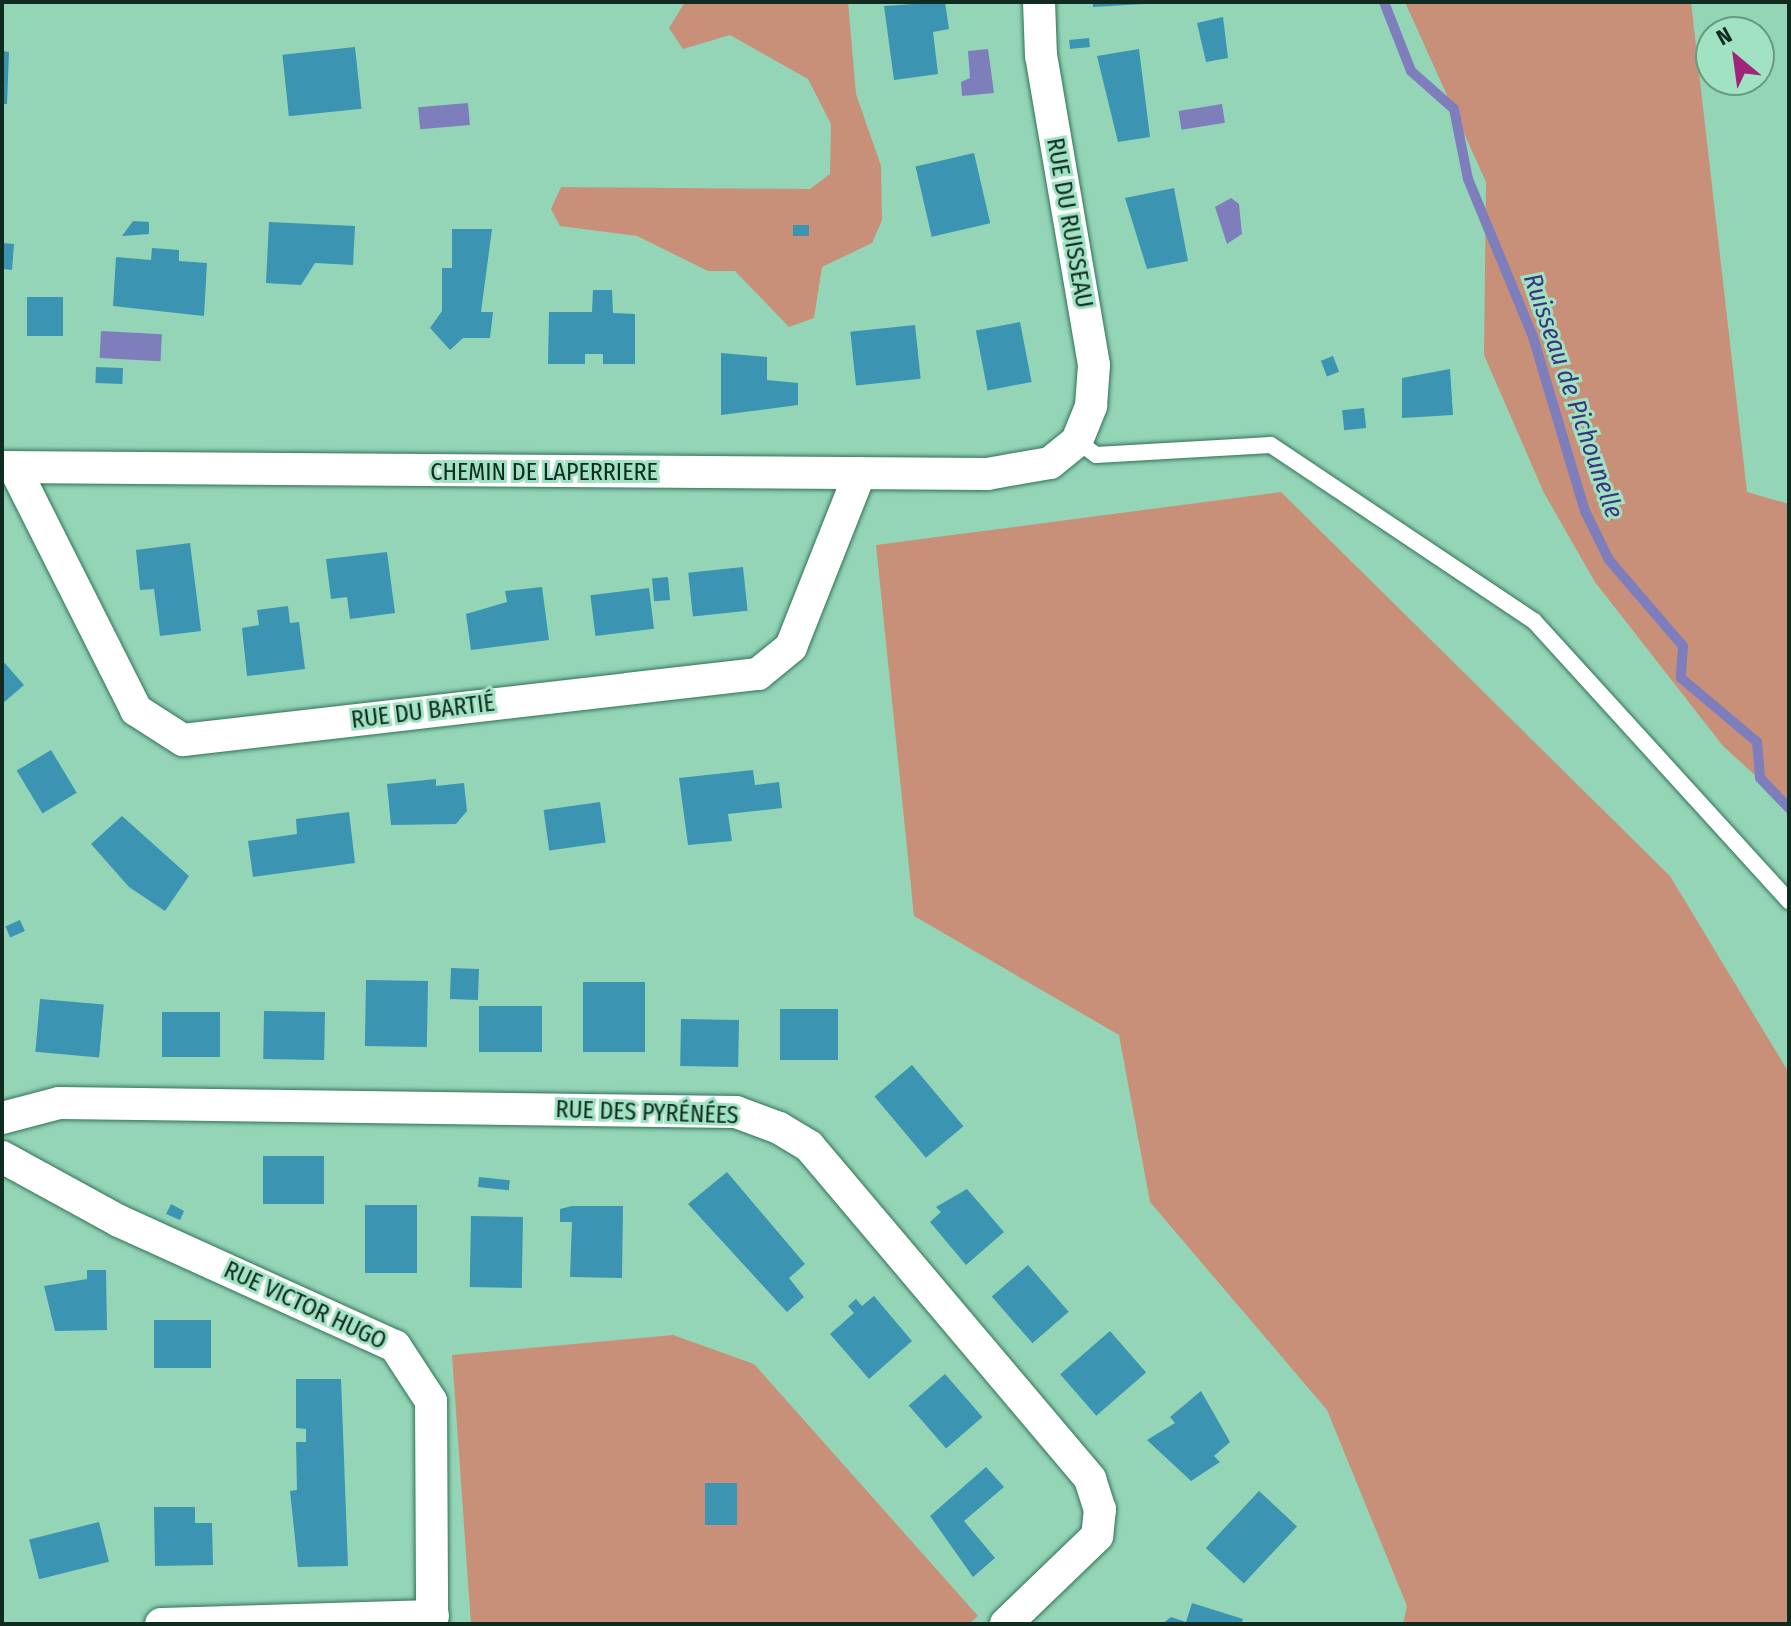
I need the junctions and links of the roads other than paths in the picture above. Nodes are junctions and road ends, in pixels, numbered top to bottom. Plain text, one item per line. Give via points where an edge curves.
1 (1039, 2) edge
2 (1077, 441) junction
3 (8, 468) edge
4 (860, 473) junction
5 (1789, 901) edge
6 (2, 1118) edge
7 (2, 1157) edge
8 (433, 1620) edge
9 (161, 1624) edge
10 (1006, 1624) edge

1 - 2 street, RUE DU RUISSEAU via 1041,56 1094,365 1091,406
2 - 4 street, CHEMIN DE LAPERRIERE via 1050,463 987,474
2 - 5 lane via 1096,455 1271,445 1534,621
3 - 4 street, CHEMIN DE LAPERRIERE
3 - 4 street, RUE DU BARTIÉ via 136,710 183,740 758,674 791,647
6 - 10 street, RUE DES PYRÉNÉES via 59,1103 736,1112 779,1128 809,1146 1090,1479 1100,1509 1097,1536
7 - 8 street, RUE VICTOR HUGO via 119,1221 395,1346 431,1401
8 - 9 street

